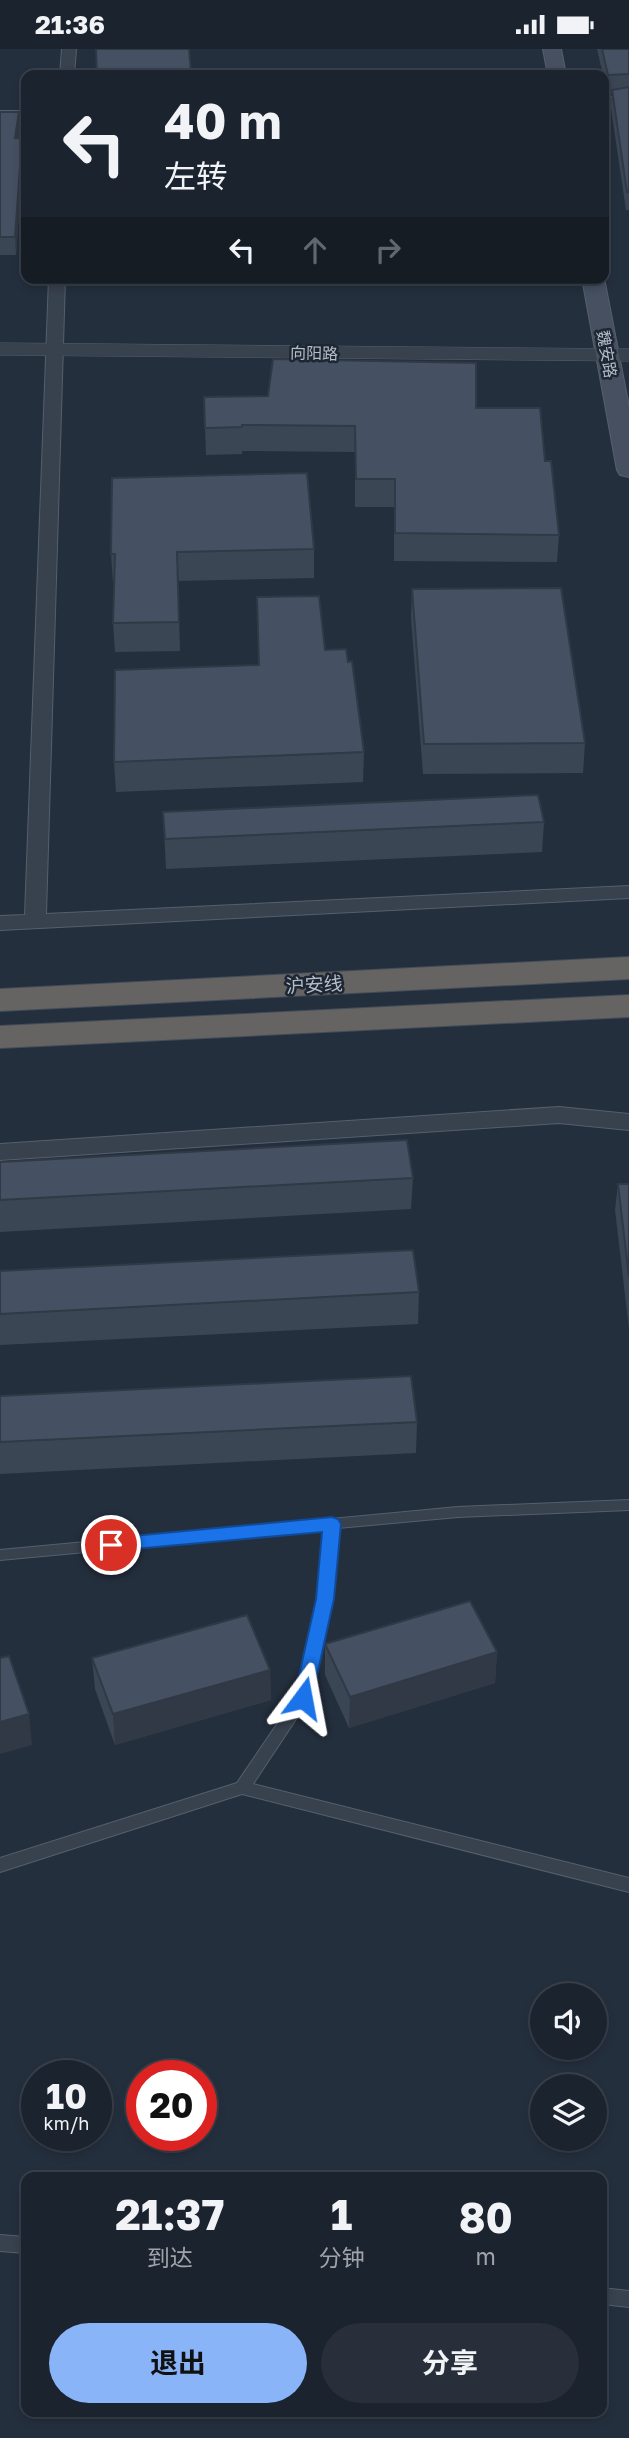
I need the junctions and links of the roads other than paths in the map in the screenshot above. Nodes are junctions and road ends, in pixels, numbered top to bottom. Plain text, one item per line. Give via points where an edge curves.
1 (69, 49) edge
2 (552, 49) edge
3 (67, 70) edge
4 (556, 70) edge
5 (629, 99) edge
6 (609, 101) edge
7 (0, 115) edge
8 (21, 115) edge
9 (57, 284) edge
10 (595, 284) edge
11 (0, 349) edge
12 (53, 350) junction
13 (618, 355) edge
14 (629, 470) edge
15 (629, 892) edge
16 (35, 922) junction
17 (0, 923) edge
18 (629, 968) edge
19 (0, 1000) edge
20 (629, 1006) edge
21 (0, 1037) edge
22 (629, 1122) edge
23 (0, 1152) edge
24 (629, 1504) edge
25 (332, 1524) junction
26 (0, 1555) edge
27 (242, 1788) junction
28 (0, 1865) edge
29 (629, 1885) edge
30 (0, 2242) edge
31 (21, 2244) edge
32 (607, 2297) edge
33 (629, 2299) edge

1 - 3 street
2 - 4 main road
5 - 6 street
7 - 8 street
9 - 12 street
10 - 13 main road, 魏安路
11 - 12 street, 向阳路
12 - 13 street, 向阳路
12 - 16 street
13 - 14 main road, 魏安路
15 - 16 street
16 - 17 street
18 - 19 highway, 沪安线
20 - 21 highway, 沪安线
22 - 23 street via 559,1115
24 - 25 lane via 458,1512
25 - 26 lane
25 - 27 lane via 325,1599 303,1698
27 - 28 lane
27 - 29 lane
30 - 31 lane
32 - 33 lane

